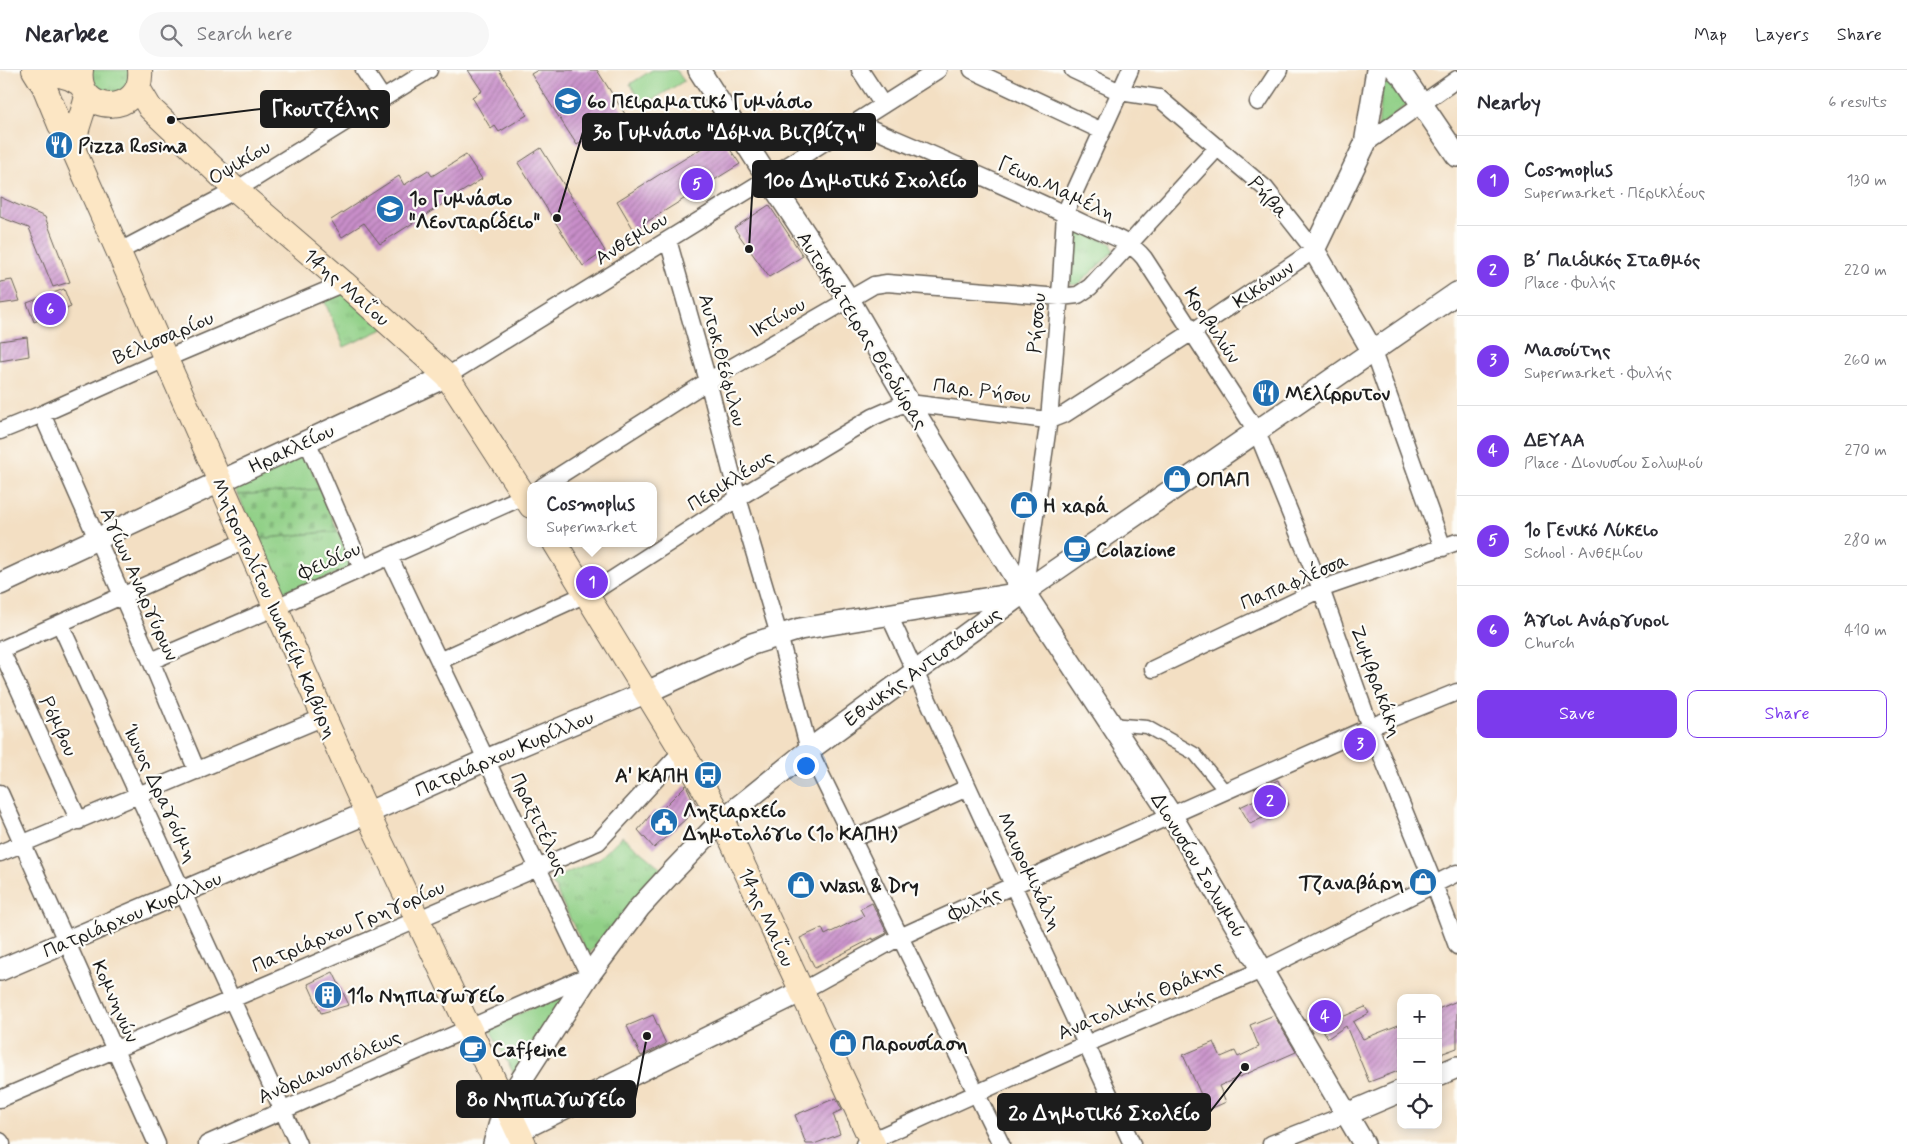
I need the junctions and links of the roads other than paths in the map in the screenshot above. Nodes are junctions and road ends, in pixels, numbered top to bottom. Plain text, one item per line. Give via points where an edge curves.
1 (34, 70) edge
2 (42, 70) edge
3 (364, 70) edge
4 (429, 70) edge
5 (699, 70) edge
6 (860, 70) edge
7 (938, 70) edge
8 (972, 70) edge
9 (1073, 70) edge
10 (1130, 70) edge
11 (1279, 70) edge
12 (1377, 70) edge
13 (1396, 70) edge
14 (139, 75) edge
15 (1457, 79) edge
16 (83, 83) edge
17 (1120, 92) junction
18 (383, 99) junction
19 (1258, 102) dead end
20 (883, 105) junction
21 (1421, 105) junction
22 (856, 122) junction
23 (1102, 131) junction
24 (1365, 144) junction
25 (1218, 147) junction
26 (74, 151) junction
27 (1457, 156) edge
28 (768, 178) junction
29 (236, 190) junction
30 (1064, 213) junction
31 (668, 240) junction
32 (1130, 245) junction
33 (1314, 250) junction
34 (118, 252) junction
35 (344, 283) junction
36 (1457, 294) edge
37 (1060, 297) junction
38 (849, 300) junction
39 (1192, 332) junction
40 (1373, 352) junction
41 (165, 359) junction
42 (447, 376) junction
43 (708, 381) junction
44 (909, 403) junction
45 (42, 414) junction
46 (1049, 419) junction
47 (0, 431) edge
48 (1257, 432) junction
49 (307, 440) junction
50 (219, 482) junction
51 (552, 482) edge
52 (527, 488) edge
53 (527, 497) edge
54 (738, 498) junction
55 (96, 540) junction
56 (245, 541) junction
57 (1450, 545) edge
58 (558, 547) edge
59 (389, 556) junction
60 (362, 568) junction
61 (0, 584) edge
62 (1320, 589) junction
63 (1024, 592) junction
64 (586, 594) junction
65 (122, 596) junction
66 (274, 608) junction
67 (889, 615) junction
68 (60, 624) junction
69 (779, 635) junction
70 (0, 650) edge
71 (151, 661) junction
72 (439, 661) junction
73 (1152, 669) dead end
74 (915, 672) junction
75 (646, 692) junction
76 (1457, 692) edge
77 (324, 717) junction
78 (1110, 724) junction
79 (1370, 727) junction
80 (809, 750) junction
81 (682, 751) junction
82 (486, 760) junction
83 (197, 771) junction
84 (967, 788) junction
85 (1225, 791) junction
86 (0, 793) edge
87 (139, 796) junction
88 (368, 814) junction
89 (1171, 815) junction
90 (722, 820) junction
91 (79, 821) junction
92 (853, 839) junction
93 (23, 844) junction
94 (0, 854) edge
95 (538, 868) junction
96 (1457, 873) edge
97 (1434, 884) junction
98 (1014, 885) junction
99 (183, 892) junction
100 (417, 919) junction
101 (900, 937) junction
102 (66, 942) junction
103 (1457, 946) edge
104 (0, 970) edge
105 (1262, 970) junction
106 (589, 975) junction
107 (802, 991) junction
108 (232, 1000) junction
109 (469, 1028) junction
110 (1086, 1044) junction
111 (114, 1050) junction
112 (1457, 1067) edge
113 (1442, 1073) edge
114 (976, 1093) junction
115 (1397, 1093) edge
116 (0, 1099) edge
117 (505, 1104) junction
118 (283, 1110) junction
119 (1347, 1114) junction
120 (0, 1140) edge
121 (516, 1140) edge
122 (869, 1143) edge
123 (2, 1144) edge
124 (156, 1144) edge
125 (207, 1144) edge
126 (298, 1144) edge
127 (494, 1144) edge
128 (1001, 1144) edge
129 (1132, 1144) edge
130 (1271, 1144) edge
131 (1364, 1144) edge

1 - 26 main road, Μητροπολίτου Ιωακείμ Καβύρη
2 - 16 main road
3 - 18 street
4 - 18 street, Οψικίου
5 - 28 street, Αυτοκράτειρας Θεοδώρας
6 - 20 street
7 - 20 street, Ανθεμίου
8 - 23 street
9 - 17 street, Ρήβα
10 - 17 street, Ρήσσου
11 - 19 street
12 - 24 street, Κικόνων
13 - 21 street
14 - 16 main road via 132,96 114,106 94,101
14 - 29 main road, 14ης Μαΐου via 150,108
15 - 21 street
16 - 26 main road via 84,109 76,130
17 - 23 street, Ρήσσου
17 - 25 street, Ρήβα via 1159,98
18 - 29 street, Οψικίου
20 - 22 street, Ανθεμίου
21 - 24 street
21 - 27 street
22 - 28 street, Ανθεμίου
22 - 30 street, Γεωρ.Μαμέλη
23 - 30 street, Ρήσσου
24 - 33 street, Κικόνων
25 - 32 street, Ικτίνου
25 - 33 street, Ρήβα via 1269,193
26 - 34 main road, Μητροπολίτου Ιωακείμ Καβύρη
28 - 31 street, Ανθεμίου
28 - 38 street, Αυτοκράτειρας Θεοδώρας
29 - 34 street, Οψικίου
29 - 35 main road, 14ης Μαΐου
30 - 32 street, Γεωρ.Μαμέλη
30 - 37 street, Ρήσσου
31 - 42 street, Ανθεμίου
31 - 43 street, Αυτοκ.Θεόφιλου
32 - 37 street, Ικτίνου via 1083,292
32 - 39 street, Κροβυλών via 1144,258
33 - 39 street, Κικόνων
33 - 40 street, Ρήβα
34 - 41 main road, Μητροπολίτου Ιωακείμ Καβύρη
35 - 41 street, Βελισσαρίου
35 - 42 main road, 14ης Μαΐου
36 - 40 street, Εθνικής Αντιστάσεως
37 - 38 street, Ικτίνου via 880,282
37 - 46 street, Ρήσσου
38 - 43 street, Ικτίνου
38 - 44 street, Αυτοκράτειρας Θεοδώρας
39 - 46 street, Κικόνων via 1080,406
39 - 48 street, Κροβυλών
40 - 48 street, Εθνικής Αντιστάσεως
40 - 57 street
41 - 45 street, Βελισσαρίου
41 - 50 main road, Μητροπολίτου Ιωακείμ Καβύρη
42 - 49 street, Ηρακλείου
42 - 52 main road, 14ης Μαΐου
43 - 51 street, Ικτίνου
43 - 54 street, Αυτοκ.Θεόφιλου
44 - 46 street, Παρ. Ρήσου
44 - 54 street, Περικλέους via 873,417
44 - 63 street, Αυτοκράτειρας Θεοδώρας
45 - 47 street, Βελισσαρίου
45 - 55 street, Αγίων Αναργύρων
46 - 63 street, Ρήσσου
48 - 62 street, Ζυμβρακάκη
48 - 63 street, Εθνικής Αντιστάσεως
49 - 50 street, Ηρακλείου
49 - 60 street
50 - 55 street, Ηρακλείου
50 - 56 main road, Μητροπολίτου Ιωακείμ Καβύρη
53 - 59 street, Φειδίου
54 - 64 street, Περικλέους
54 - 69 street, Αυτοκ.Θεόφιλου
55 - 61 street, Ηρακλείου
55 - 65 street, Αγίων Αναργύρων
56 - 65 street
56 - 66 main road, Μητροπολίτου Ιωακείμ Καβύρη
57 - 62 street, Παπαφλέσσα
58 - 64 main road, 14ης Μαΐου
59 - 60 street, Φειδίου
59 - 72 street, Πραξιτέλους
60 - 66 street, Φειδίου
62 - 73 street, Παπαφλέσσα
62 - 79 street, Ζυμβρακάκη
63 - 67 street, Πατριάρχου Κυρίλλου
63 - 74 street, Εθνικής Αντιστάσεως
63 - 78 street, Διονυσίου Σολωμού
64 - 72 street, Περικλέους
64 - 75 main road, 14ης Μαΐου
65 - 68 street
65 - 71 street, Αγίων Αναργύρων
66 - 71 street, Φειδίου
66 - 77 main road, Μητροπολίτου Ιωακείμ Καβύρη
67 - 69 street, Πατριάρχου Κυρίλλου
67 - 74 street, Μαυρομιχάλη
68 - 70 street
68 - 87 street, Ίωνος Δραγούμη
69 - 75 street, Πατριάρχου Κυρίλλου
69 - 80 street, Αυτοκ.Θεόφιλου
70 - 91 street, Ρόμβου
71 - 83 street, Αγίων Αναργύρων
72 - 82 street, Πραξιτέλους
74 - 80 street, Εθνικής Αντιστάσεως
74 - 84 street, Μαυρομιχάλη
75 - 81 main road, 14ης Μαΐου
75 - 82 street, Πατριάρχου Κυρίλλου
76 - 79 street, Φυλής
77 - 83 street
77 - 88 main road, Μητροπολίτου Ιωακείμ Καβύρη
78 - 85 street via 1147,727 1194,754
78 - 89 street, Διονυσίου Σολωμού
79 - 85 street, Φυλής
79 - 97 street, Ζυμβρακάκη
80 - 90 street, Εθνικής Αντιστάσεως
80 - 92 street, Αυτοκ.Θεόφιλου
81 - 90 main road, 14ης Μαΐου
81 - 95 street, Πατριάρχου Γρηγορίου via 598,842
82 - 88 street, Πατριάρχου Κυρίλλου
82 - 95 street, Πραξιτέλους
83 - 87 street
84 - 92 street
84 - 98 street, Μαυρομιχάλη
85 - 89 street, Φυλής
86 - 93 street, Κομνηνών
87 - 91 street
87 - 99 street, Ίωνος Δραγούμη
88 - 99 street, Πατριάρχου Κυρίλλου
88 - 100 main road, Μητροπολίτου Ιωακείμ Καβύρη
89 - 98 street, Φυλής
89 - 105 street, Διονυσίου Σολωμού
90 - 106 street, Εθνικής Αντιστάσεως via 639,908
90 - 107 main road, 14ης Μαΐου
91 - 93 street
92 - 101 street, Αυτοκ.Θεόφιλου
93 - 94 street
93 - 102 street, Κομνηνών
95 - 100 street, Πατριάρχου Γρηγορίου
95 - 106 street, Πραξιτέλους
96 - 97 street, Ανατολικής Θράκης
97 - 103 street, Ζυμβρακάκη
97 - 105 street, Ανατολικής Θράκης
98 - 101 street, Φυλής
98 - 110 street, Μαυρομιχάλη
99 - 102 street, Πατριάρχου Κυρίλλου
99 - 108 street, Ίωνος Δραγούμη
100 - 108 street, Πατριάρχου Γρηγορίου
100 - 109 main road, Μητροπολίτου Ιωακείμ Καβύρη
101 - 107 street, Φυλής
101 - 114 street, Αυτοκ.Θεόφιλου
102 - 104 street, Πατριάρχου Κυρίλλου
102 - 111 street, Κομνηνών
105 - 110 street, Ανατολικής Θράκης
105 - 119 street, Διονυσίου Σολωμού
106 - 109 street, Ανδριανουπόλεως
106 - 117 street, Εθνικής Αντιστάσεως
107 - 121 street, Φυλής
107 - 122 main road, 14ης Μαΐου
108 - 111 street, Πατριάρχου Γρηγορίου
108 - 118 street, Ίωνος Δραγούμη
109 - 117 main road, Μητροπολίτου Ιωακείμ Καβύρη
109 - 118 street, Ανδριανουπόλεως
110 - 114 street, Ανατολικής Θράκης
110 - 129 street, Μαυρομιχάλη
111 - 116 street, Πατριάρχου Γρηγορίου
111 - 124 street, Κομνηνών
112 - 113 street
114 - 122 street, Ανατολικής Θράκης
114 - 128 street, Αυτοκ.Θεόφιλου
115 - 119 street
117 - 121 main road, Μητροπολίτου Ιωακείμ Καβύρη
117 - 127 street, Εθνικής Αντιστάσεως
118 - 125 street, Ανδριανουπόλεως
118 - 126 street, Ίωνος Δραγούμη
119 - 130 street
119 - 131 street, Διονυσίου Σολωμού
120 - 123 street

